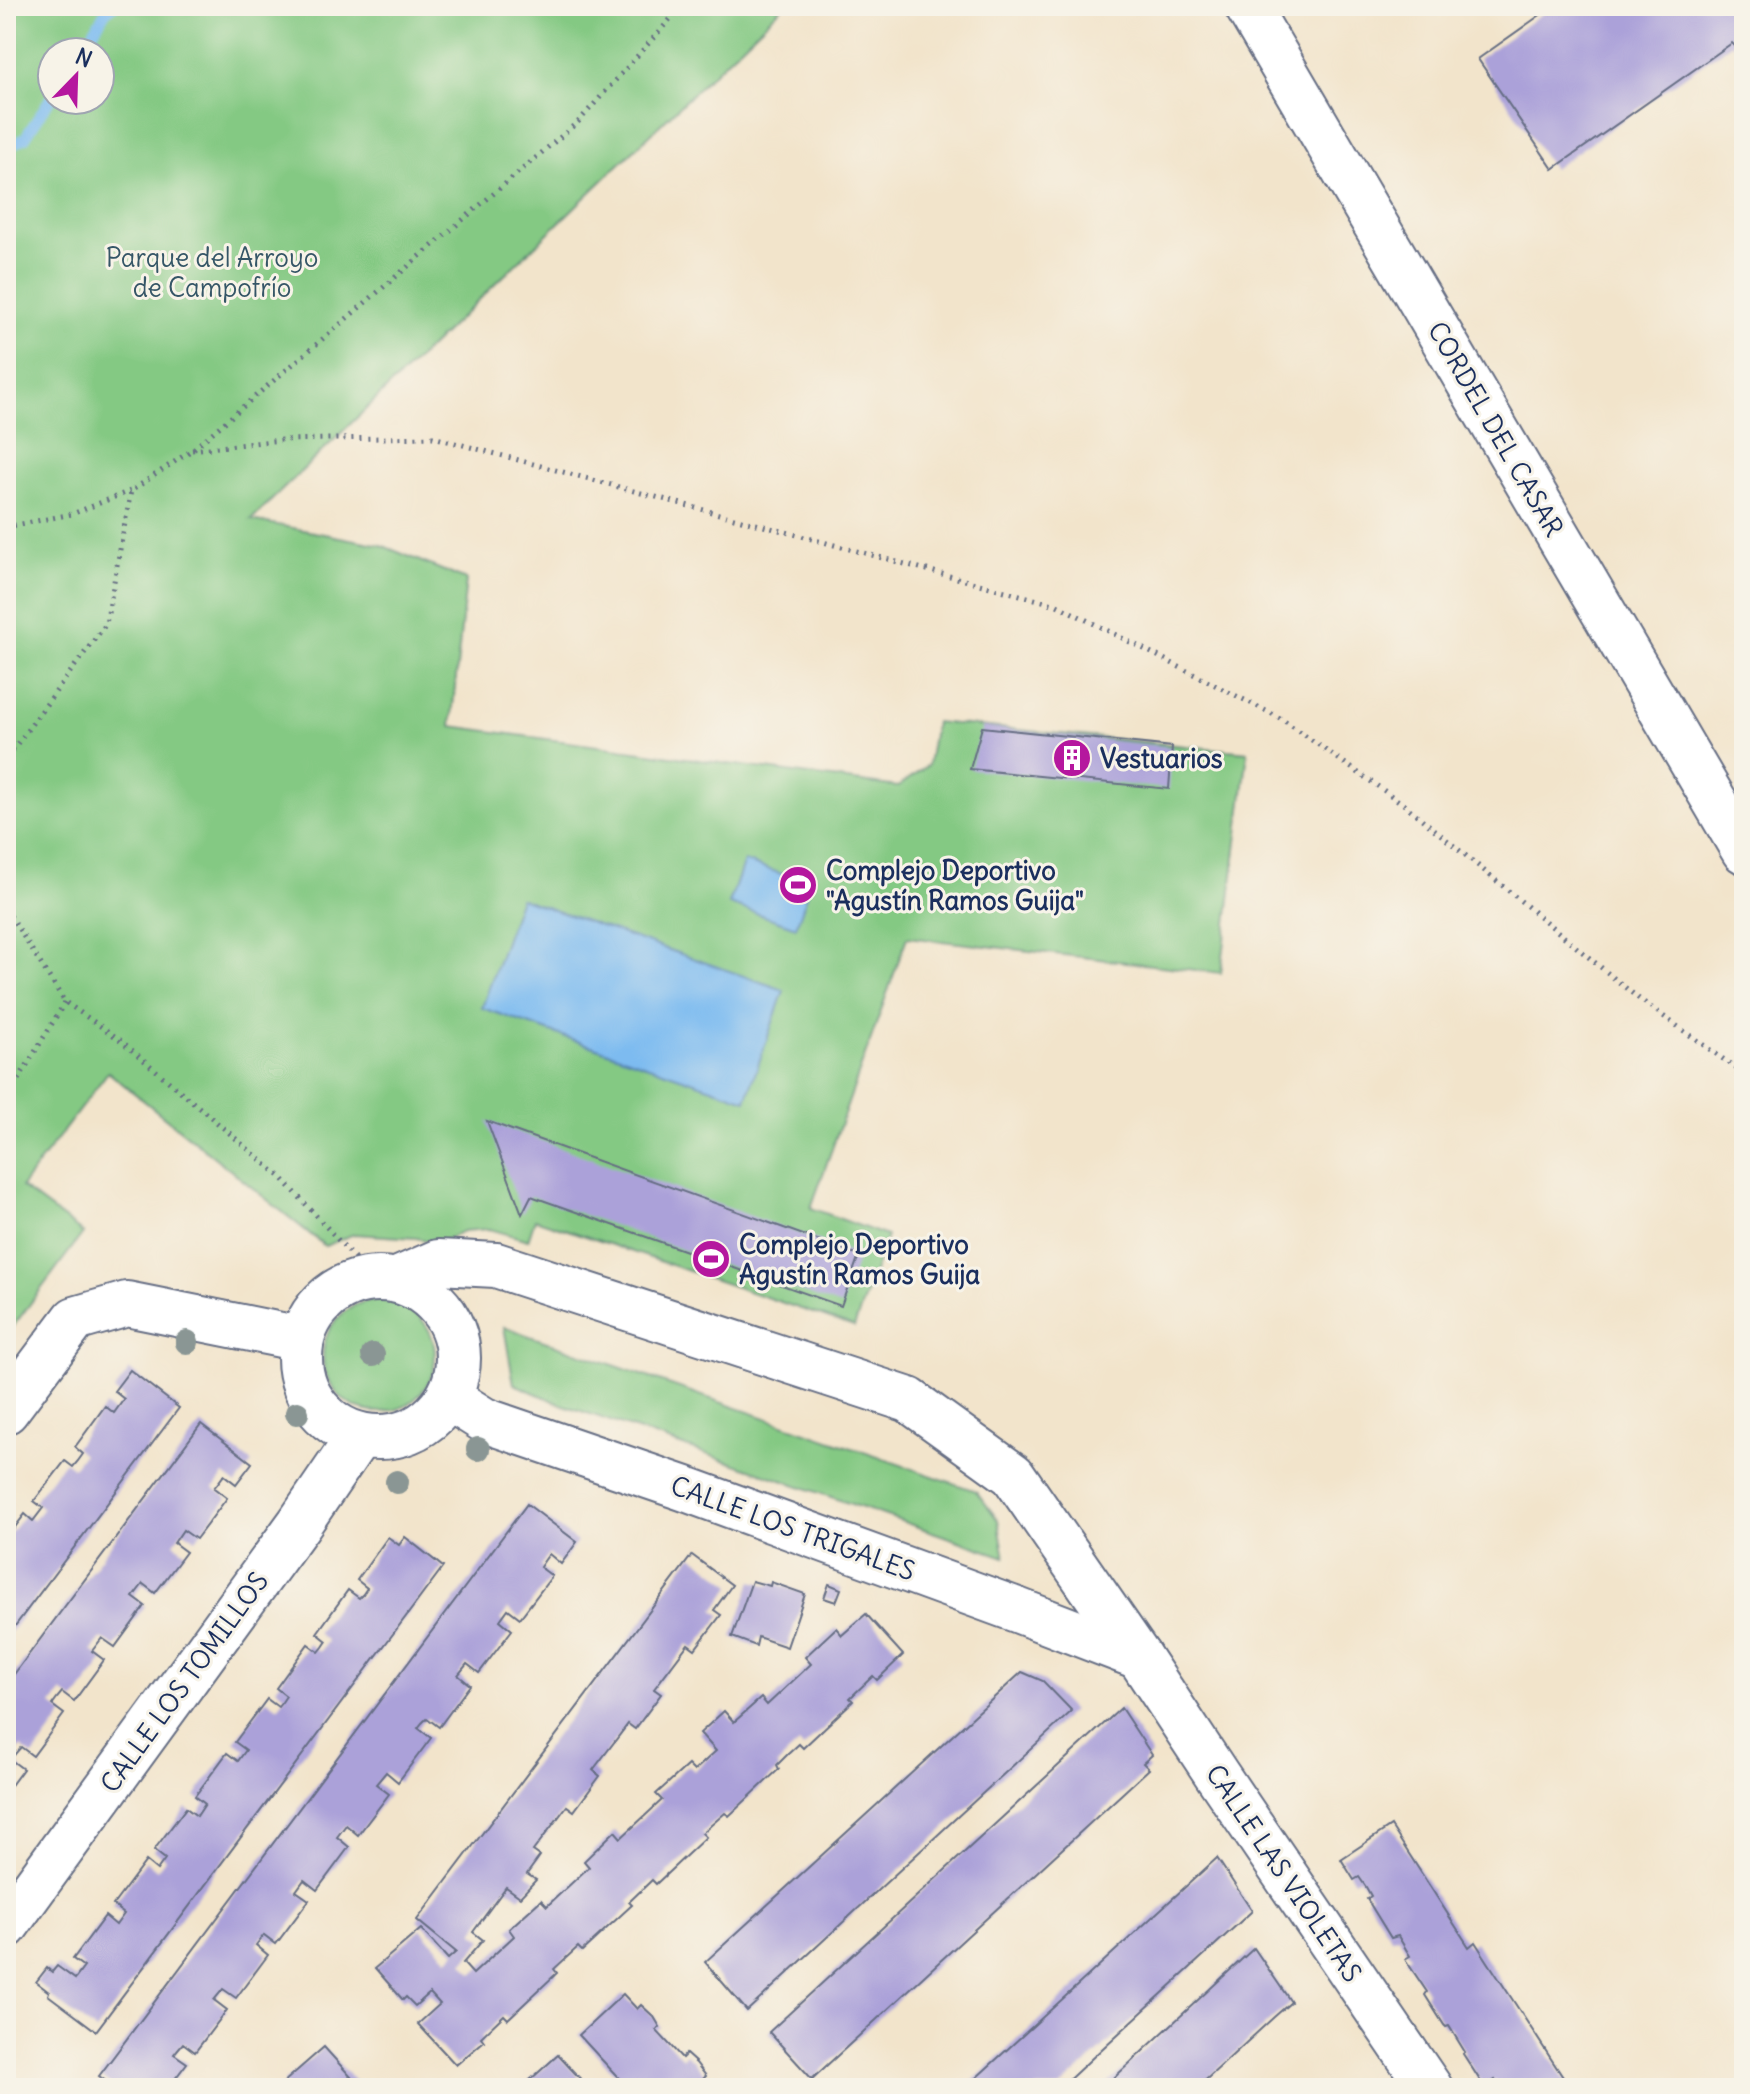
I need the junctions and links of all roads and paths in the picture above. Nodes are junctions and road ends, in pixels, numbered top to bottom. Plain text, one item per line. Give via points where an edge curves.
1 (682, 6) edge
2 (1247, 6) edge
3 (192, 450) junction
4 (131, 491) junction
5 (6, 527) edge
6 (6, 781) edge
7 (1744, 851) edge
8 (6, 909) edge
9 (65, 1002) junction
10 (1744, 1080) edge
11 (6, 1100) edge
12 (384, 1279) junction
13 (301, 1339) junction
14 (449, 1398) junction
15 (6, 1411) edge
16 (359, 1436) junction
17 (1139, 1657) junction
18 (6, 1926) edge
19 (1430, 2088) edge

1 - 3 path via 579,121
2 - 7 street, CORDEL DEL CASAR
3 - 4 path
3 - 10 path via 281,440 433,437 1057,605 1280,718 1406,806 1638,998 1737,1069
4 - 5 path via 72,514
4 - 6 path via 106,624 11,752
8 - 9 path
9 - 11 path
9 - 12 path via 119,1039 282,1178
12 - 13 street via 348,1284 327,1297
12 - 14 street via 420,1289 453,1326 458,1375
12 - 17 street, CALLE LAS VIOLETAS via 438,1262 496,1265 909,1400 1013,1475
13 - 15 street via 127,1304 75,1319
13 - 16 street via 305,1388 318,1409
14 - 16 street via 410,1432 385,1438
14 - 17 street, CALLE LOS TRIGALES via 484,1420 712,1498
16 - 18 street, CALLE LOS TOMILLOS
17 - 19 street, CALLE LAS VIOLETAS

